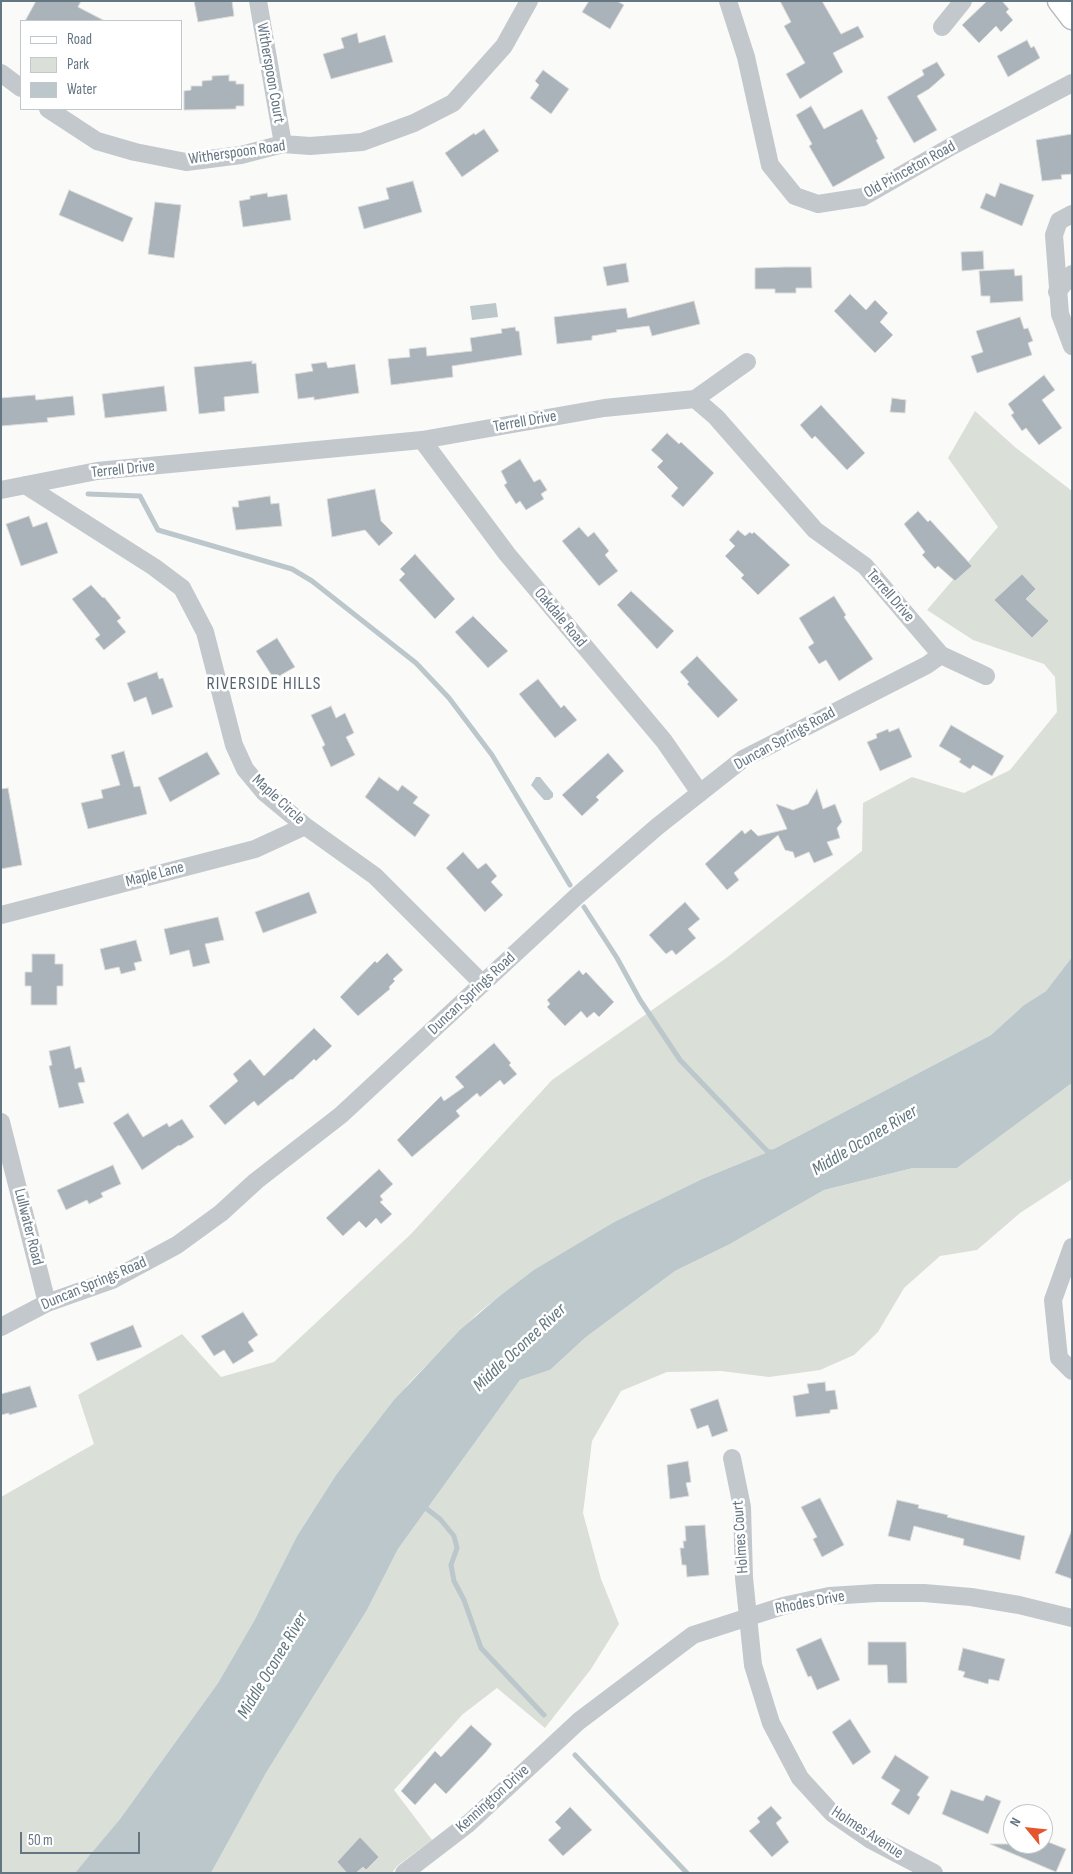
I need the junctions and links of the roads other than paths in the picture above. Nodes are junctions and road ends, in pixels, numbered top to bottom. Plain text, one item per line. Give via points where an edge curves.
1 (258, 1) edge
2 (529, 1) edge
3 (728, 1) edge
4 (963, 1) edge
5 (1059, 1) edge
6 (1072, 18) edge
7 (942, 26) dead end
8 (1, 73) edge
9 (1072, 83) edge
10 (20, 87) edge
11 (50, 110) edge
12 (283, 144) junction
13 (1072, 214) edge
14 (1072, 274) edge
15 (1057, 292) junction
16 (1072, 346) edge
17 (746, 362) dead end
18 (695, 399) junction
19 (422, 440) junction
20 (25, 485) junction
21 (1, 490) edge
22 (941, 655) junction
23 (986, 676) dead end
24 (700, 793) junction
25 (305, 826) junction
26 (1, 915) edge
27 (483, 984) junction
28 (1, 1122) edge
29 (1072, 1247) edge
30 (48, 1303) junction
31 (1, 1327) edge
32 (1072, 1371) edge
33 (732, 1458) dead end
34 (749, 1617) junction
35 (1072, 1618) edge
36 (579, 1721) joint
37 (404, 1873) edge
38 (934, 1873) edge

1 - 12 street, Witherspoon Court
2 - 12 street, Witherspoon Road via 504,46 453,103 414,123 362,142 310,146
3 - 9 street, Old Princeton Road via 746,56 770,165 795,196 818,204 863,198 952,146
4 - 7 street
5 - 6 main road
8 - 10 street
11 - 12 street, Witherspoon Road via 97,140 135,152 186,162 241,155
13 - 15 street via 1059,222 1054,236
14 - 15 street
15 - 16 street via 1060,314
17 - 18 street
18 - 19 street, Terrell Drive via 604,408
18 - 22 street, Terrell Drive via 716,417 815,530 865,566
19 - 20 street, Terrell Drive via 96,472
19 - 24 street, Oakdale Road via 507,554 664,741
20 - 21 street, Terrell Drive
20 - 25 street, Maple Circle via 182,588 205,632 234,745 245,769 264,792
22 - 23 street
22 - 24 street, Duncan Springs Road via 743,759
24 - 27 street, Duncan Springs Road via 577,896
25 - 26 street, Maple Lane via 255,848
25 - 27 street, Maple Circle via 375,876
27 - 30 street, Duncan Springs Road via 341,1115 256,1181 214,1219 151,1261 89,1290
28 - 30 street, Lullwater Road
29 - 32 street via 1053,1300 1059,1358
30 - 31 street, Duncan Springs Road
33 - 34 street, Holmes Court via 742,1507 744,1578
34 - 35 street, Rhodes Drive via 829,1596 924,1593 1018,1605
34 - 36 street, Rhodes Drive via 693,1635
34 - 38 street, Holmes Avenue via 753,1665 771,1723 800,1778 832,1813 871,1840
36 - 37 street, Kennington Drive via 469,1823

